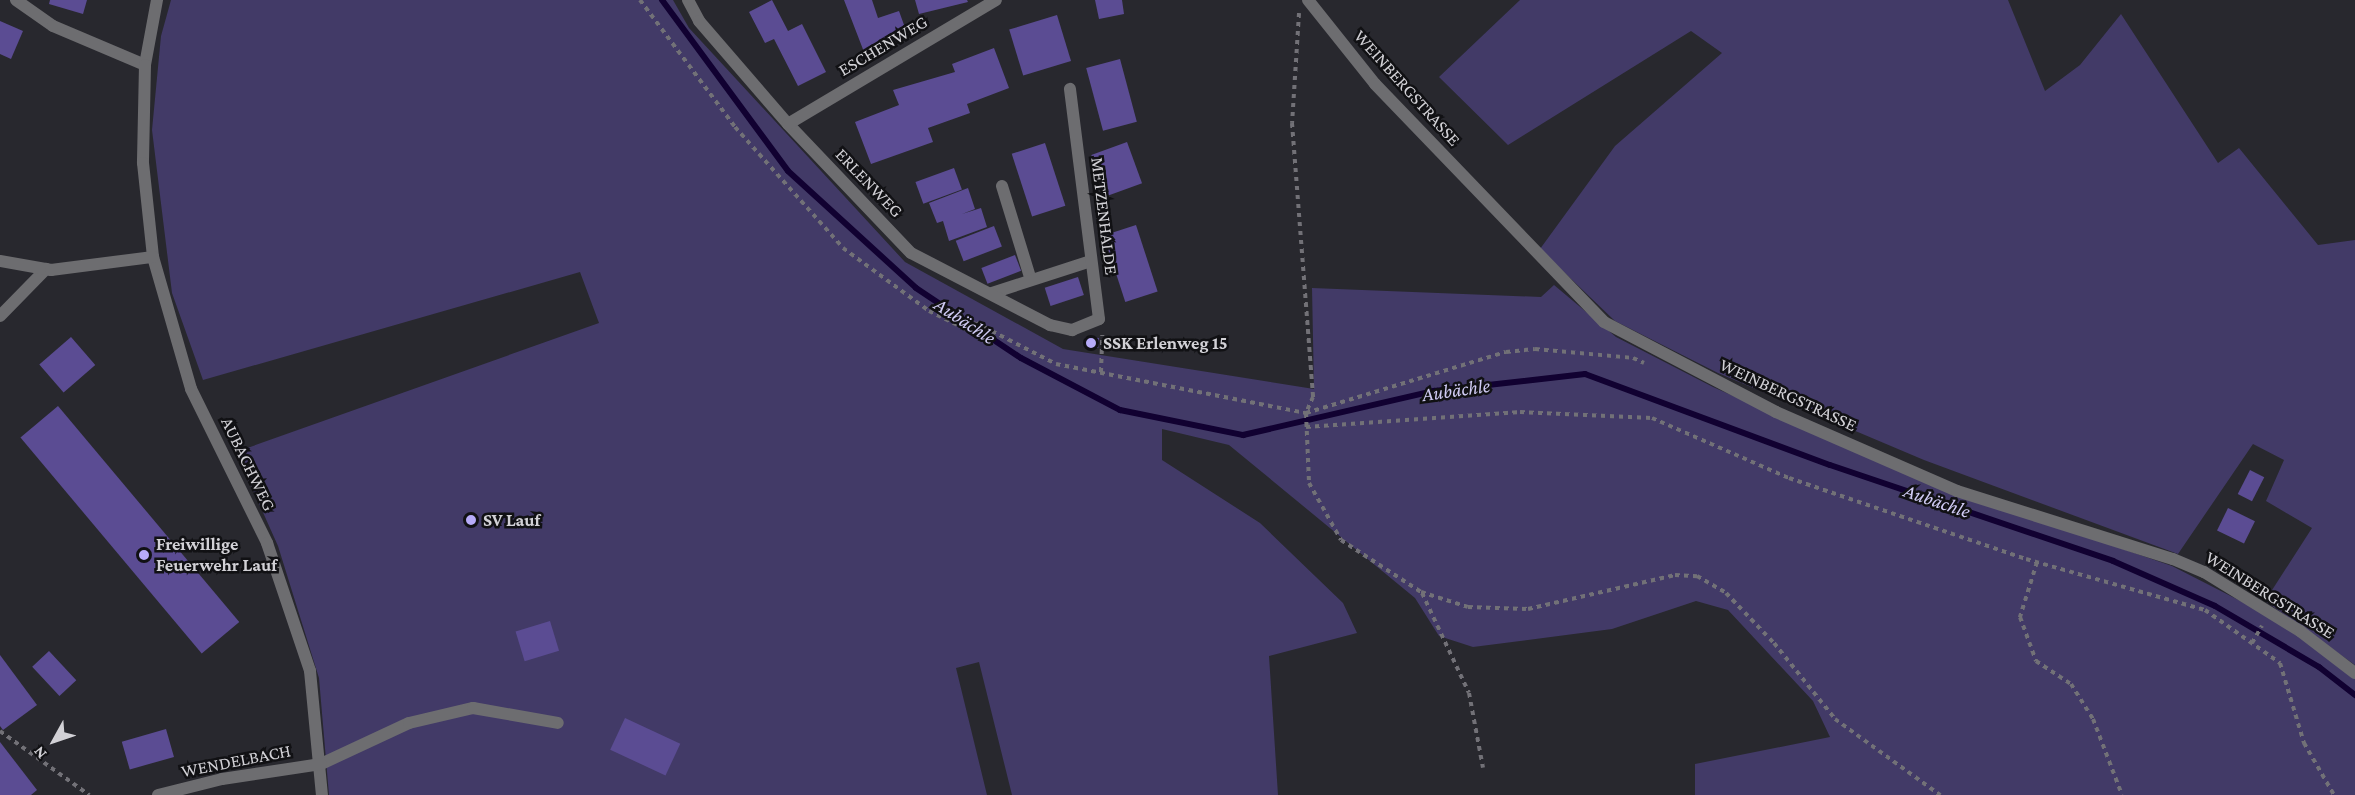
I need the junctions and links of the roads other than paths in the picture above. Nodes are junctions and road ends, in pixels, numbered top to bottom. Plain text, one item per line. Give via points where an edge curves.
1 (16, 0) edge
2 (157, 0) edge
3 (688, 0) edge
4 (996, 0) edge
5 (1308, 0) edge
6 (145, 65) junction
7 (1070, 89) dead end
8 (788, 124) junction
9 (1002, 186) dead end
10 (153, 257) junction
11 (0, 261) edge
12 (1091, 261) junction
13 (46, 269) junction
14 (1031, 280) junction
15 (992, 293) junction
16 (0, 316) edge
17 (1072, 330) joint
18 (2355, 673) edge
19 (558, 723) dead end
20 (321, 764) junction
21 (158, 795) edge
22 (322, 795) edge

1 - 6 street via 53,26
2 - 6 street, AUBACHWEG
3 - 8 street, ERLENWEG via 699,21
4 - 8 street, ESCHENWEG
5 - 18 street, WEINBERGSTRASSE via 1375,84 1604,322 1776,412 1957,491 2204,572 2300,630
6 - 10 street, AUBACHWEG via 143,163
7 - 12 street, METZENHALDE
8 - 15 street, ERLENWEG via 911,253
9 - 14 street
10 - 13 street
10 - 20 street, AUBACHWEG via 191,390 267,543 310,671
11 - 13 street
12 - 14 street
12 - 17 street, METZENHALDE via 1099,319
13 - 16 street
14 - 15 street
15 - 17 street, ERLENWEG via 1050,325
19 - 20 street, WENDELBACH via 472,708 409,723
20 - 21 street, WENDELBACH via 222,779
20 - 22 street, AUBACHWEG

